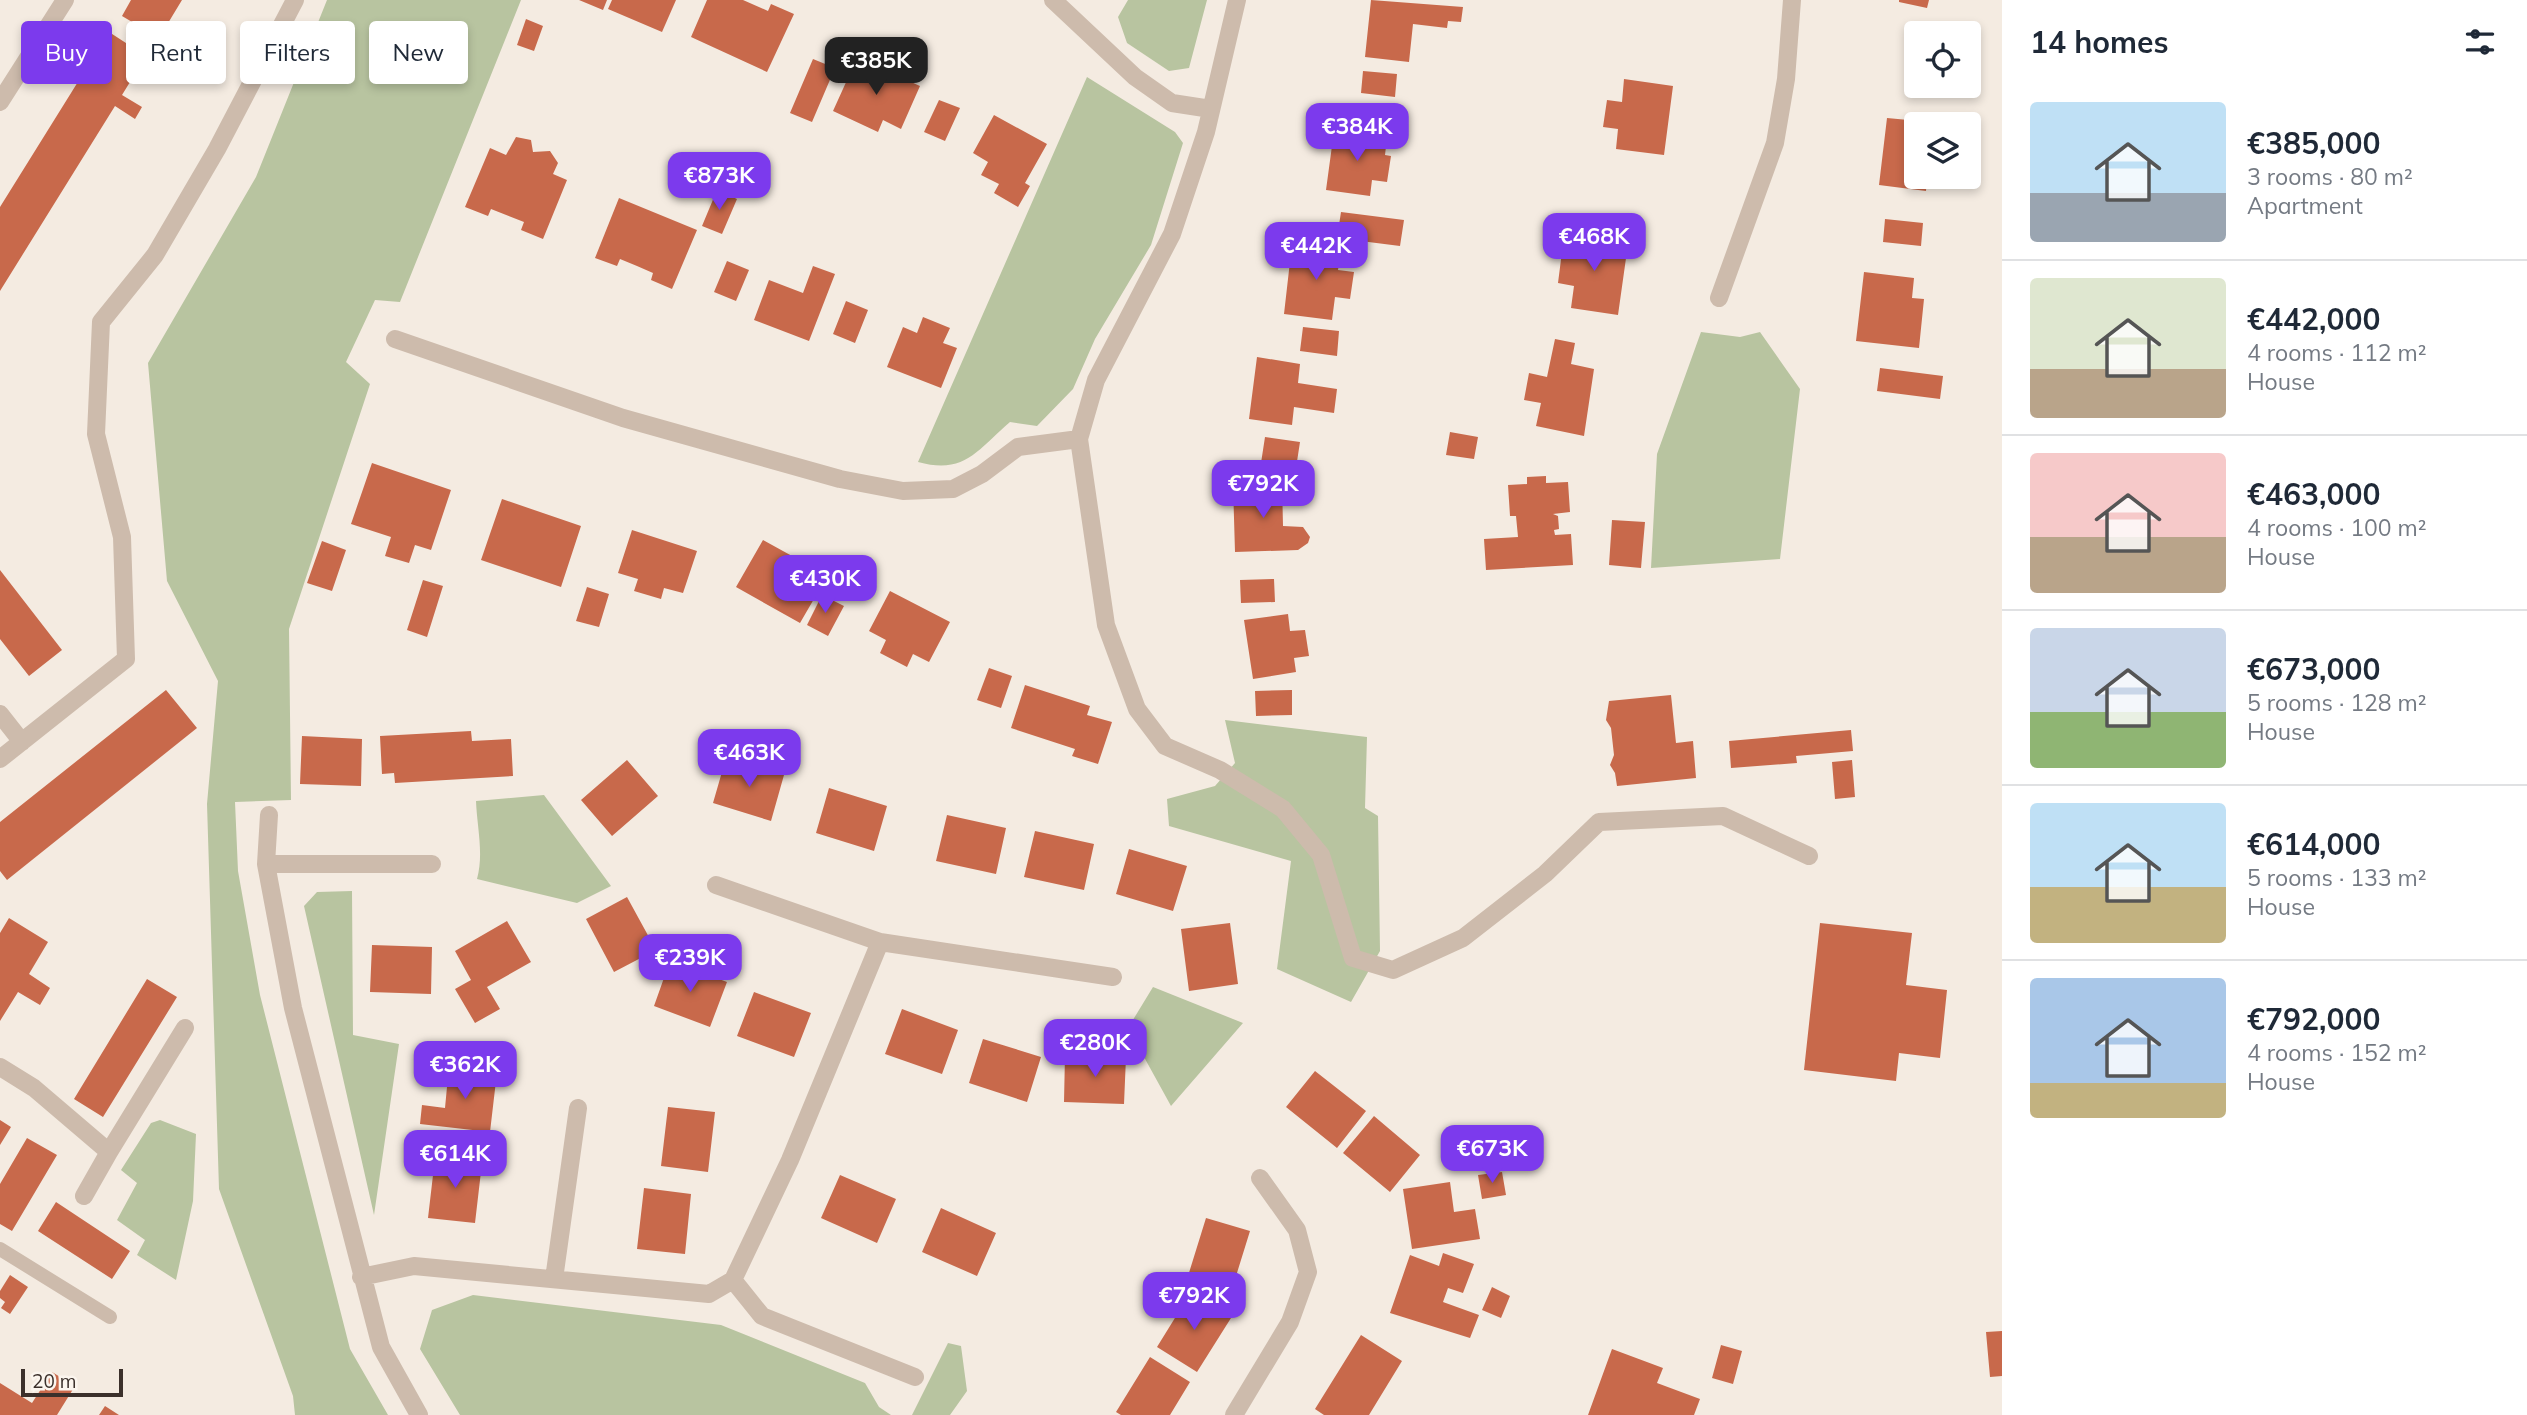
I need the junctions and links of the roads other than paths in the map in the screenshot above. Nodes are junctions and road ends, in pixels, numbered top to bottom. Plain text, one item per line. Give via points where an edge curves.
1 (65, 0) edge
2 (295, 0) edge
3 (1053, 0) edge
4 (1237, 0) edge
5 (1792, 0) edge
6 (0, 102) edge
7 (1211, 109) junction
8 (1719, 298) dead end
9 (395, 339) dead end
10 (1079, 439) junction
11 (0, 714) edge
12 (22, 742) junction
13 (0, 759) edge
14 (269, 814) dead end
15 (1809, 856) dead end
16 (266, 864) junction
17 (432, 864) dead end
18 (716, 885) dead end
19 (880, 942) junction
20 (1113, 977) dead end
21 (184, 1028) dead end
22 (0, 1067) edge
23 (578, 1108) dead end
24 (109, 1152) junction
25 (1260, 1178) dead end
26 (84, 1196) dead end
27 (0, 1249) edge
28 (361, 1278) junction
29 (554, 1279) junction
30 (733, 1280) junction
31 (110, 1318) dead end
32 (915, 1377) dead end
33 (419, 1415) edge
34 (1234, 1415) edge

1 - 6 street
2 - 12 street via 155,255 101,322 96,435 122,537 127,659
3 - 7 street via 1135,77 1172,103
4 - 7 street
5 - 8 street via 1776,144
7 - 10 street via 1172,234 1096,380
9 - 10 street via 623,418 840,479 903,491 953,488 982,474 1018,447
10 - 15 street via 1106,625 1137,709 1165,747 1220,770 1283,809 1321,855 1353,958 1394,970 1462,938 1545,874 1599,822 1723,816
11 - 12 street
12 - 13 street
14 - 16 street
16 - 17 street
16 - 28 street via 293,1008
18 - 19 street
19 - 20 street
19 - 30 street via 790,1160
21 - 24 street
22 - 24 street via 34,1088
23 - 29 street
24 - 26 street
25 - 34 street via 1297,1230 1308,1272 1290,1322
27 - 31 lane
28 - 29 street via 414,1266
28 - 33 street via 381,1347
29 - 30 street via 709,1294
30 - 32 street via 762,1316

